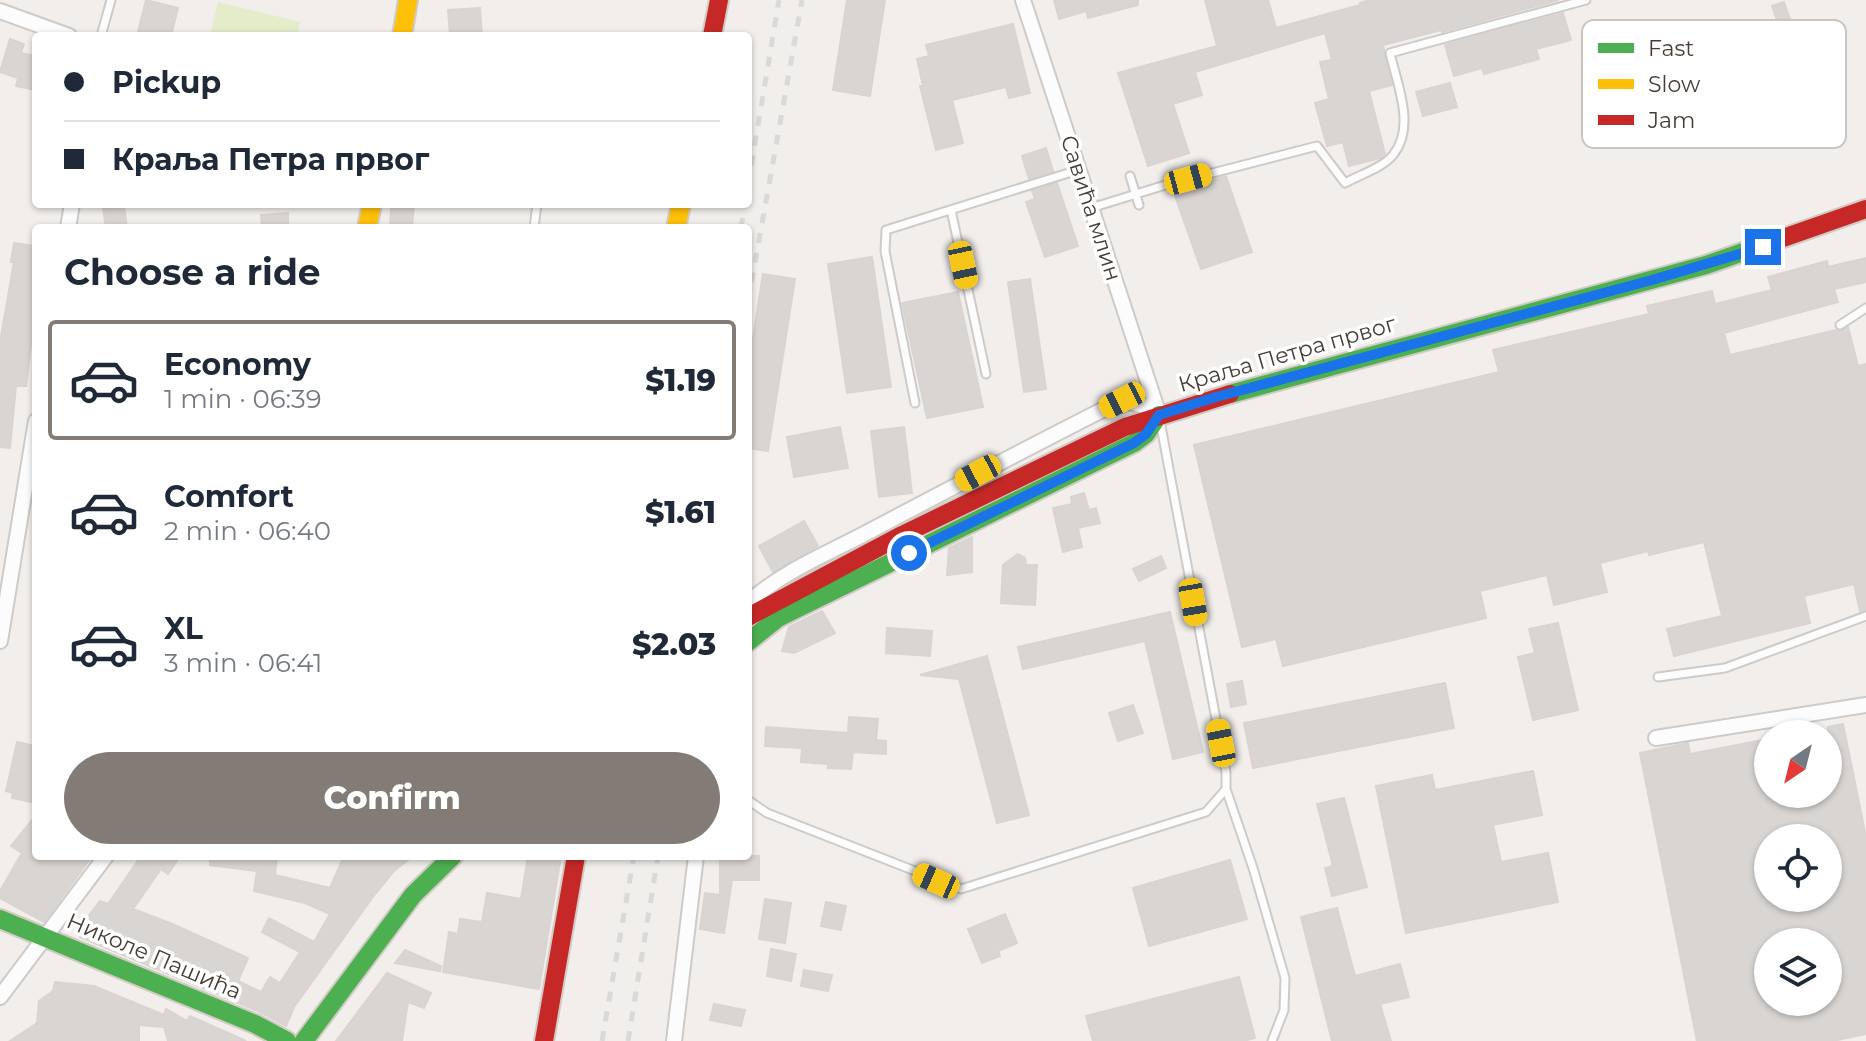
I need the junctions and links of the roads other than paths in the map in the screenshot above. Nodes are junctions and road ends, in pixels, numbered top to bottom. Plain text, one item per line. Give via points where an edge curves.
1 (111, 0) edge
2 (408, 0) edge
3 (719, 0) edge
4 (1023, 0) edge
5 (1586, 0) edge
6 (0, 11) edge
7 (58, 32) edge
8 (102, 32) edge
9 (403, 32) edge
10 (713, 32) edge
11 (1078, 170) junction
12 (1130, 176) dead end
13 (1136, 194) junction
14 (1139, 205) dead end
15 (1091, 208) junction
16 (1866, 209) edge
17 (951, 210) junction
18 (1866, 308) edge
19 (1840, 325) dead end
20 (986, 374) dead end
21 (915, 403) dead end
22 (1159, 415) junction
23 (32, 445) edge
24 (752, 599) edge
25 (752, 615) edge
26 (1866, 616) edge
27 (752, 639) edge
28 (0, 641) edge
29 (1658, 677) dead end
30 (1866, 705) edge
31 (1656, 738) dead end
32 (1226, 789) junction
33 (752, 803) edge
34 (103, 860) edge
35 (448, 860) edge
36 (575, 860) edge
37 (696, 860) edge
38 (0, 919) edge
39 (47, 937) junction
40 (0, 997) edge
41 (287, 1041) edge
42 (304, 1041) edge
43 (544, 1041) edge
44 (674, 1041) edge
45 (1272, 1041) edge

1 - 8 lane
2 - 9 main road
3 - 10 main road
4 - 11 street, Савића млин
5 - 13 lane via 1390,53 1405,120 1402,141 1392,157 1345,183 1317,146
6 - 7 street
11 - 15 street, Савића млин
11 - 17 lane
12 - 13 lane
13 - 14 lane
13 - 15 lane
15 - 22 street, Савића млин
16 - 22 main road, Краља Петра првог via 1693,269
17 - 20 lane
17 - 21 lane via 886,230 885,251
18 - 19 lane
22 - 24 street via 1122,400
22 - 25 main road, Краља Петра првог via 902,535
22 - 27 main road via 1134,443 778,618
22 - 32 lane
23 - 28 street
26 - 29 lane via 1725,668
30 - 31 street
32 - 33 lane via 1206,812 961,889
32 - 45 lane via 1285,978 1284,1010
34 - 39 street
35 - 42 main road via 430,876
36 - 43 main road
37 - 44 street
38 - 39 main road, Николе Пашића
39 - 40 street
39 - 41 main road, Николе Пашића

